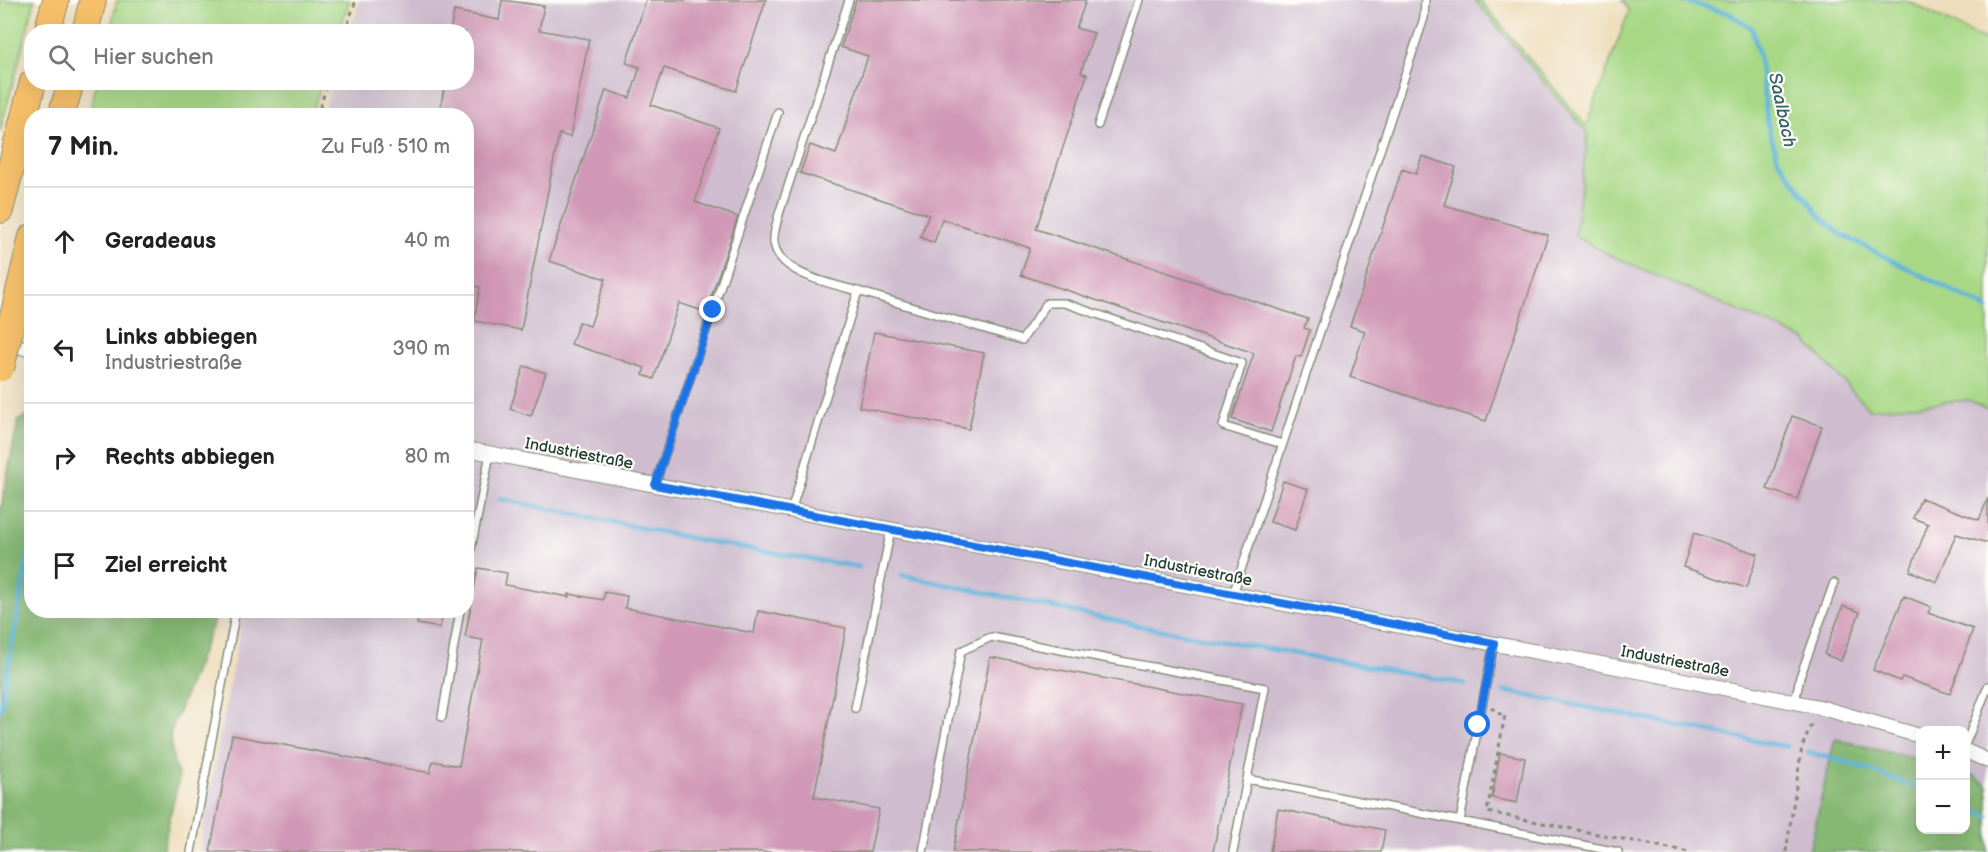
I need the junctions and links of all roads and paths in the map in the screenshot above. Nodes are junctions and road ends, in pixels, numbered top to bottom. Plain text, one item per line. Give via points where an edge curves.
1 (56, 0) edge
2 (93, 0) edge
3 (356, 0) edge
4 (849, 0) edge
5 (1138, 0) edge
6 (1425, 0) edge
7 (49, 24) edge
8 (87, 24) edge
9 (348, 24) edge
10 (31, 90) edge
11 (69, 90) edge
12 (325, 90) edge
13 (26, 108) edge
14 (64, 108) edge
15 (320, 108) edge
16 (778, 112) dead end
17 (24, 117) edge
18 (1098, 125) dead end
19 (0, 210) edge
20 (24, 266) edge
21 (858, 291) junction
22 (6, 331) edge
23 (24, 344) edge
24 (1, 370) edge
25 (1282, 444) junction
26 (474, 451) edge
27 (490, 454) junction
28 (655, 485) junction
29 (790, 511) junction
30 (474, 534) edge
31 (889, 536) junction
32 (1834, 583) dead end
33 (1233, 594) junction
34 (235, 618) edge
35 (459, 618) edge
36 (1494, 643) junction
37 (1988, 686) edge
38 (1795, 702) junction
39 (1481, 706) junction
40 (1819, 707) junction
41 (855, 708) dead end
42 (442, 717) dead end
43 (1970, 731) edge
44 (1916, 735) edge
45 (1970, 753) edge
46 (1988, 761) edge
47 (1247, 779) junction
48 (1460, 821) junction
49 (191, 852) edge
50 (923, 852) edge
51 (1233, 852) edge
52 (1618, 852) edge
53 (1689, 852) edge
54 (1786, 852) edge

1 - 7 highway
2 - 8 highway
3 - 9 path
4 - 21 lane via 779,214 774,242 782,261 817,280
5 - 18 lane
6 - 25 lane via 1424,18
10 - 13 highway
11 - 14 highway
12 - 15 path
16 - 28 lane
17 - 19 highway
20 - 22 highway
21 - 25 lane via 1023,340 1047,303 1064,303 1242,363 1223,426
21 - 29 lane
22 - 23 street
22 - 24 highway, bridge
25 - 33 lane
26 - 27 street, Industriestraße
27 - 28 street, Industriestraße
27 - 30 lane
28 - 29 street, Industriestraße
29 - 31 street, Industriestraße
31 - 33 street, Industriestraße
31 - 41 lane
32 - 38 lane via 1800,677
33 - 36 street, Industriestraße
34 - 49 lane
35 - 42 lane
36 - 38 street, Industriestraße
36 - 39 lane
37 - 43 lane
38 - 40 street, Industriestraße
39 - 48 lane
39 - 53 path via 1505,715 1487,812
40 - 44 street, Industriestraße
40 - 54 path via 1802,747
45 - 46 street
47 - 48 lane
47 - 50 lane via 1265,688 991,637 961,651
47 - 51 lane
48 - 52 lane

